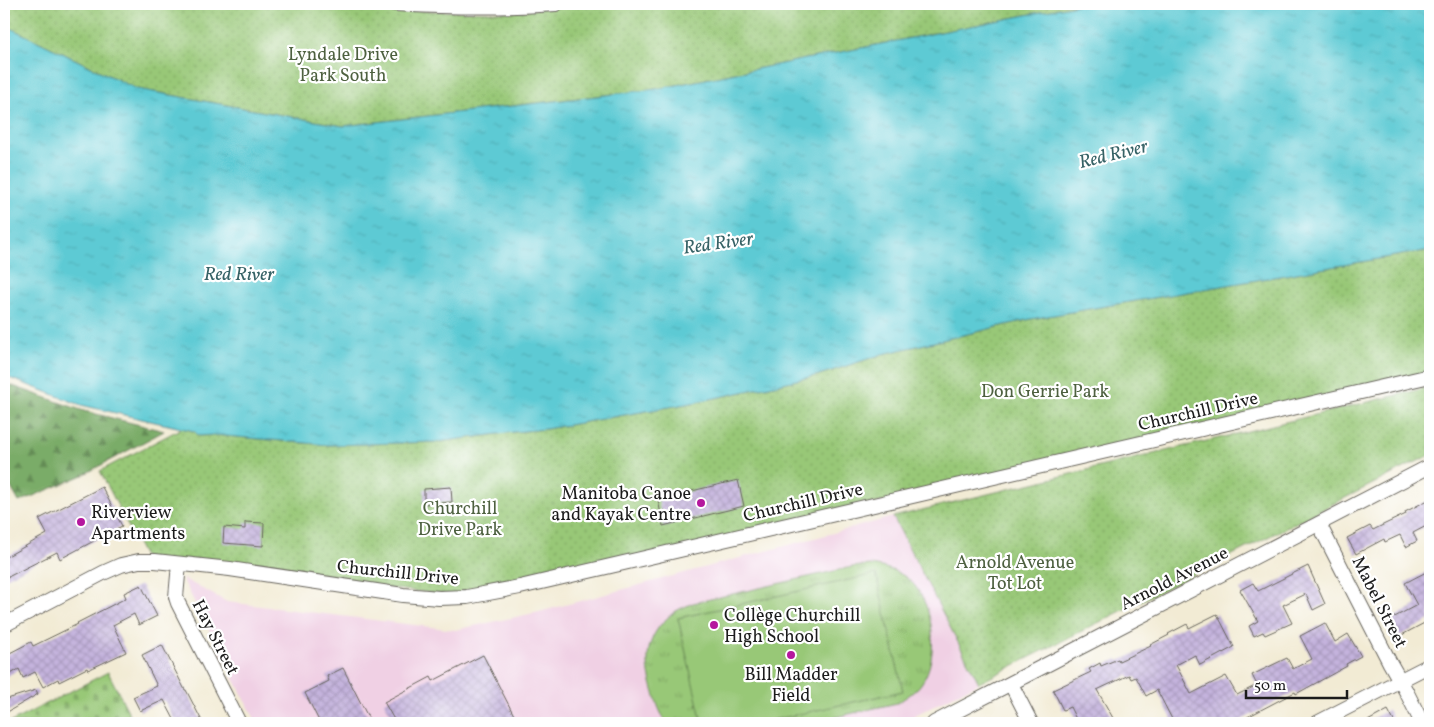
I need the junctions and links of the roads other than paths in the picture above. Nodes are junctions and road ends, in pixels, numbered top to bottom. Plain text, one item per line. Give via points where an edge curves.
1 (395, 4) edge
2 (556, 4) edge
3 (424, 5) edge
4 (1430, 376) edge
5 (1430, 466) edge
6 (1319, 524) junction
7 (179, 564) junction
8 (4, 625) edge
9 (1430, 665) edge
10 (1400, 681) junction
11 (1011, 684) junction
12 (239, 723) edge
13 (934, 723) edge
14 (1031, 723) edge
15 (1317, 723) edge
16 (1422, 723) edge

1 - 3 street
2 - 3 street via 514,7
4 - 7 street, Churchill Drive via 467,597 402,595
5 - 6 street, Arnold Avenue
6 - 10 street, Mabel Street
6 - 11 street, Arnold Avenue
7 - 8 street, Churchill Drive via 139,561 119,565
7 - 12 street, Hay Street via 178,603
9 - 10 street
10 - 15 street
10 - 16 street, Mabel Street
11 - 13 street, Arnold Avenue
11 - 14 street

